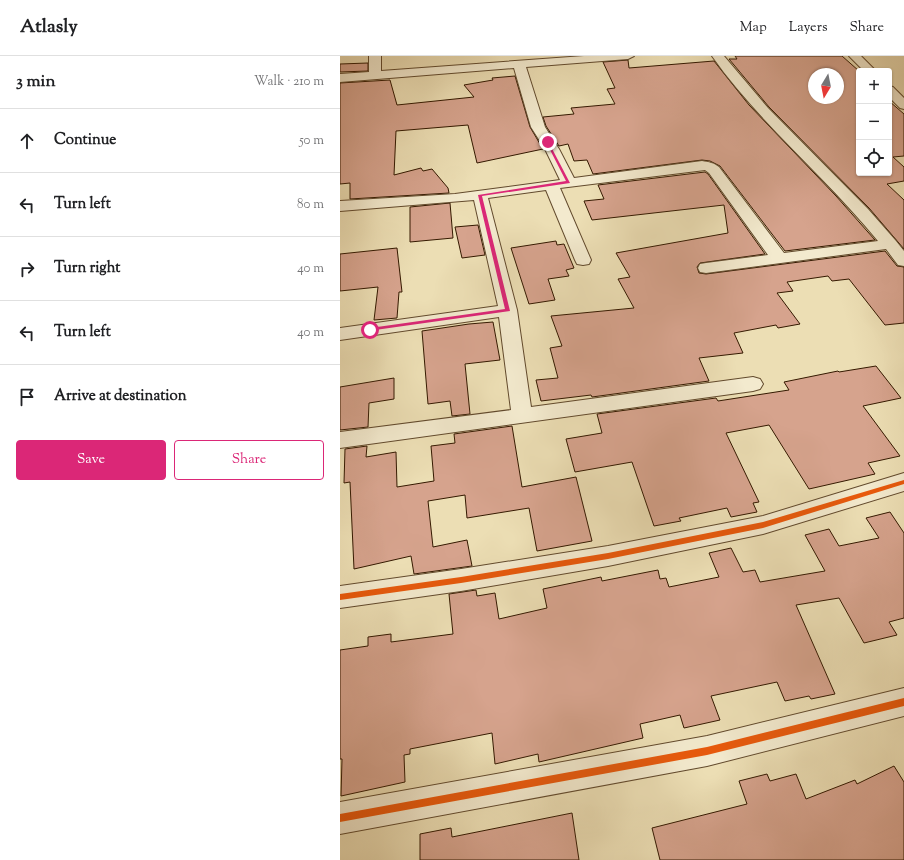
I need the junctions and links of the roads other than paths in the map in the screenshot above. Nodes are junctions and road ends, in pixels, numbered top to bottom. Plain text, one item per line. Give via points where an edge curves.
1 (375, 56) edge
2 (628, 56) edge
3 (718, 56) edge
4 (855, 56) edge
5 (519, 64) junction
6 (867, 68) edge
7 (375, 76) junction
8 (340, 78) edge
9 (892, 93) edge
10 (902, 102) edge
11 (569, 182) junction
12 (551, 185) junction
13 (480, 195) junction
14 (340, 206) edge
15 (890, 244) junction
16 (779, 258) junction
17 (583, 260) dead end
18 (904, 260) edge
19 (706, 268) dead end
20 (508, 310) junction
21 (340, 334) edge
22 (753, 384) dead end
23 (522, 415) junction
24 (340, 440) edge
25 (904, 482) edge
26 (340, 597) edge
27 (904, 702) edge
28 (340, 818) edge

1 - 7 street
2 - 5 street
3 - 15 street via 764,110 863,212
4 - 6 street
5 - 7 street
5 - 11 street via 538,128
7 - 8 street
9 - 10 street
11 - 12 street
11 - 16 street via 709,166
12 - 13 street
12 - 17 street
13 - 14 street
13 - 20 street
15 - 16 street
15 - 18 street
16 - 19 street
20 - 21 street
20 - 23 street
22 - 23 street
23 - 24 street
25 - 26 street via 763,525 608,556
27 - 28 street via 707,751

